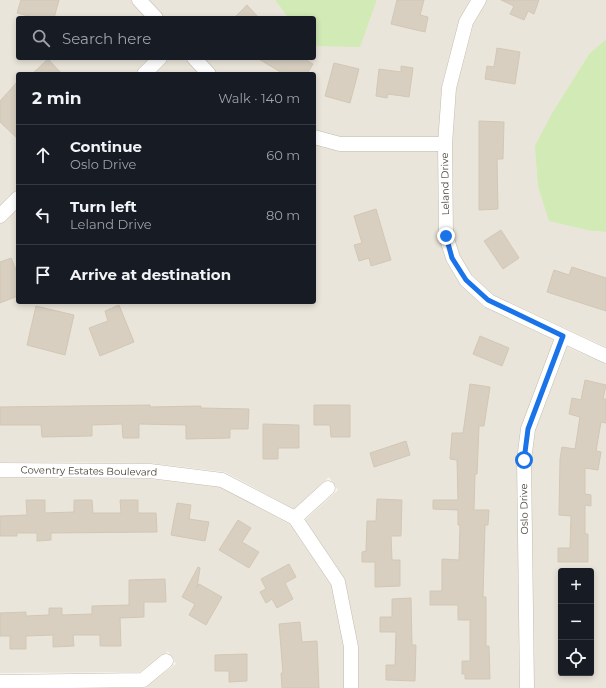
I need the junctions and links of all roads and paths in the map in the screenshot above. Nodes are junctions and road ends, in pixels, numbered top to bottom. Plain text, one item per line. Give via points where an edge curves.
1 (139, 0) edge
2 (479, 0) edge
3 (154, 16) edge
4 (158, 60) edge
5 (196, 60) edge
6 (146, 72) edge
7 (207, 72) edge
8 (316, 138) edge
9 (445, 144) junction
10 (16, 200) edge
11 (0, 216) edge
12 (563, 336) junction
13 (606, 356) edge
14 (0, 470) edge
15 (328, 488) dead end
16 (295, 518) junction
17 (166, 662) dead end
18 (0, 682) edge
19 (351, 688) edge
20 (527, 688) edge

1 - 3 street
2 - 9 street, Leland Drive via 466,22 449,88
4 - 6 street
5 - 7 street
8 - 9 street via 340,144
9 - 12 street, Leland Drive via 446,236 452,258 466,280 488,300
10 - 11 street
12 - 13 street, Leland Drive
12 - 20 street, Oslo Drive via 528,429 524,460
14 - 16 street, Coventry Estates Boulevard via 150,471 222,480
15 - 16 street
16 - 19 street, Coventry Estates Boulevard via 338,582 351,646
17 - 18 street via 143,680

